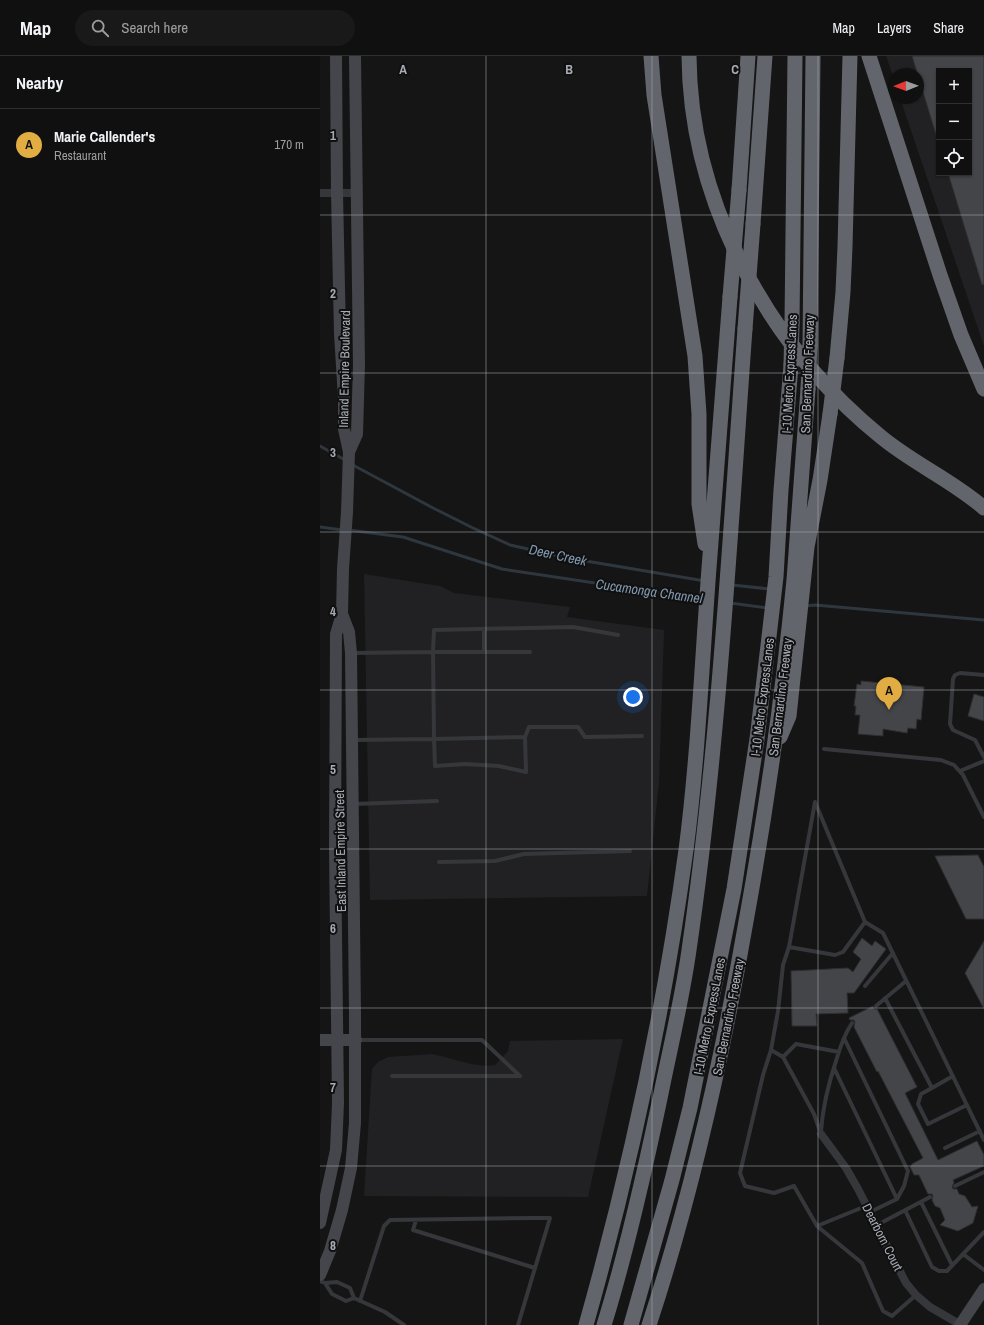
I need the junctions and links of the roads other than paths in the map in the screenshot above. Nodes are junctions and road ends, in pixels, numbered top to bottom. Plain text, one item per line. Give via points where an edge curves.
1 (336, 56) edge
2 (355, 56) edge
3 (651, 56) edge
4 (689, 56) edge
5 (748, 56) edge
6 (765, 56) edge
7 (795, 56) edge
8 (813, 56) edge
9 (850, 56) edge
10 (869, 56) edge
11 (320, 193) edge
12 (337, 193) junction
13 (357, 193) junction
14 (984, 389) edge
15 (349, 452) junction
16 (984, 508) edge
17 (709, 569) junction
18 (799, 581) junction
19 (342, 614) junction
20 (484, 629) junction
21 (618, 635) dead end
22 (433, 652) junction
23 (484, 652) junction
24 (530, 652) dead end
25 (351, 653) junction
26 (984, 675) edge
27 (642, 736) dead end
28 (525, 737) junction
29 (434, 739) junction
30 (352, 740) junction
31 (824, 749) dead end
32 (984, 757) edge
33 (984, 761) edge
34 (960, 771) junction
35 (437, 801) dead end
36 (353, 804) junction
37 (984, 817) edge
38 (630, 851) dead end
39 (439, 862) dead end
40 (865, 922) junction
41 (789, 947) junction
42 (893, 954) junction
43 (906, 981) junction
44 (865, 986) dead end
45 (885, 998) junction
46 (876, 1006) dead end
47 (852, 1023) dead end
48 (844, 1038) junction
49 (320, 1040) edge
50 (337, 1040) junction
51 (356, 1040) junction
52 (771, 1050) junction
53 (839, 1052) junction
54 (783, 1057) junction
55 (834, 1068) junction
56 (392, 1076) dead end
57 (953, 1076) junction
58 (932, 1088) junction
59 (967, 1105) junction
60 (980, 1131) junction
61 (821, 1134) junction
62 (984, 1140) edge
63 (945, 1148) dead end
64 (984, 1172) edge
65 (956, 1186) dead end
66 (930, 1197) dead end
67 (897, 1199) junction
68 (921, 1202) junction
69 (868, 1209) junction
70 (905, 1210) junction
71 (416, 1220) junction
72 (320, 1223) edge
73 (877, 1225) junction
74 (817, 1226) junction
75 (984, 1232) edge
76 (963, 1254) junction
77 (952, 1265) junction
78 (535, 1268) junction
79 (984, 1270) edge
80 (322, 1279) edge
81 (320, 1281) edge
82 (664, 1282) junction
83 (984, 1289) edge
84 (916, 1295) junction
85 (354, 1298) junction
86 (360, 1301) junction
87 (591, 1307) junction
88 (404, 1325) edge
89 (518, 1325) edge
90 (582, 1325) edge
91 (586, 1325) edge
92 (604, 1325) edge
93 (631, 1325) edge
94 (649, 1325) edge
95 (660, 1325) edge
96 (960, 1325) edge

1 - 12 main road, Inland Empire Boulevard
2 - 13 main road, Inland Empire Boulevard
3 - 17 highway via 654,95 695,356 699,414 699,504
4 - 16 highway via 694,121 708,178 737,255 769,314 802,357 843,403 881,437
5 - 17 highway, bridge
6 - 92 highway, bridge via 710,783 689,953 639,1194
7 - 93 highway, I-10 Metro ExpressLanes, bridge via 791,365 776,577 757,740 734,889 706,1034 672,1180
8 - 18 highway, San Bernardino Freeway, bridge via 810,346
9 - 18 highway, bridge via 844,278 837,358 820,480
10 - 14 highway via 940,275 961,335
11 - 12 street
12 - 13 street
12 - 15 main road, Inland Empire Boulevard via 344,429
13 - 15 main road, Inland Empire Boulevard via 357,434
15 - 19 main road, East Inland Empire Street
17 - 87 highway via 692,791 673,935 637,1127
18 - 82 highway, San Bernardino Freeway via 736,982 700,1150
19 - 25 main road, East Inland Empire Street via 349,632
19 - 50 main road, East Inland Empire Street via 336,634
20 - 21 lane via 573,627
20 - 22 lane via 434,630
20 - 23 lane
22 - 23 lane
22 - 25 lane
22 - 29 lane
23 - 24 lane
25 - 30 main road, East Inland Empire Street
26 - 32 lane via 955,675 950,724 953,730 975,740
27 - 28 lane via 585,737 578,727 529,727
28 - 29 lane
28 - 29 lane via 526,772 499,766 435,766
29 - 30 lane
30 - 36 main road, East Inland Empire Street
31 - 34 lane via 941,760 954,765
33 - 34 lane
34 - 37 lane
35 - 36 lane
36 - 51 main road, East Inland Empire Street
38 - 39 lane via 524,854 495,861
40 - 41 lane via 843,952 835,955
40 - 41 lane via 815,802
40 - 42 lane via 883,934
41 - 52 lane via 783,965
42 - 43 lane
42 - 44 lane
43 - 45 lane
43 - 57 lane
45 - 46 lane
45 - 58 lane
47 - 48 lane
48 - 53 lane
48 - 67 lane via 908,1171
49 - 50 main road
50 - 51 main road
50 - 72 main road via 336,1150
51 - 56 lane via 482,1040 520,1076
51 - 80 main road via 355,1123 351,1168
52 - 54 lane
52 - 74 lane via 740,1172 746,1186 760,1190 774,1193 794,1186
53 - 54 lane via 796,1044
53 - 55 lane
54 - 61 lane via 814,1114
55 - 61 lane via 823,1110
55 - 67 lane
57 - 58 lane
57 - 59 lane
58 - 59 lane via 921,1094 918,1104 928,1124
59 - 60 lane
60 - 62 lane
60 - 63 lane
61 - 69 street, Dearborn Court via 846,1168
64 - 65 lane
66 - 68 lane
67 - 69 lane
68 - 70 lane
68 - 77 lane
69 - 73 street, Dearborn Court
69 - 74 lane
70 - 73 lane
70 - 77 lane via 932,1267 946,1271
71 - 78 lane via 413,1230
71 - 78 lane via 550,1218
71 - 86 lane via 390,1220 384,1226
73 - 84 street, Dearborn Court via 906,1283
74 - 84 lane via 862,1263 883,1311 892,1316
75 - 76 lane
76 - 77 lane
76 - 79 lane
78 - 89 lane
80 - 81 lane
80 - 85 lane via 350,1288
80 - 85 lane via 332,1294 346,1300
82 - 94 highway, San Bernardino Freeway
82 - 95 highway
83 - 96 main road
84 - 96 street, Dearborn Court via 930,1307
85 - 86 lane
86 - 88 lane via 385,1312
87 - 90 highway
87 - 91 highway

